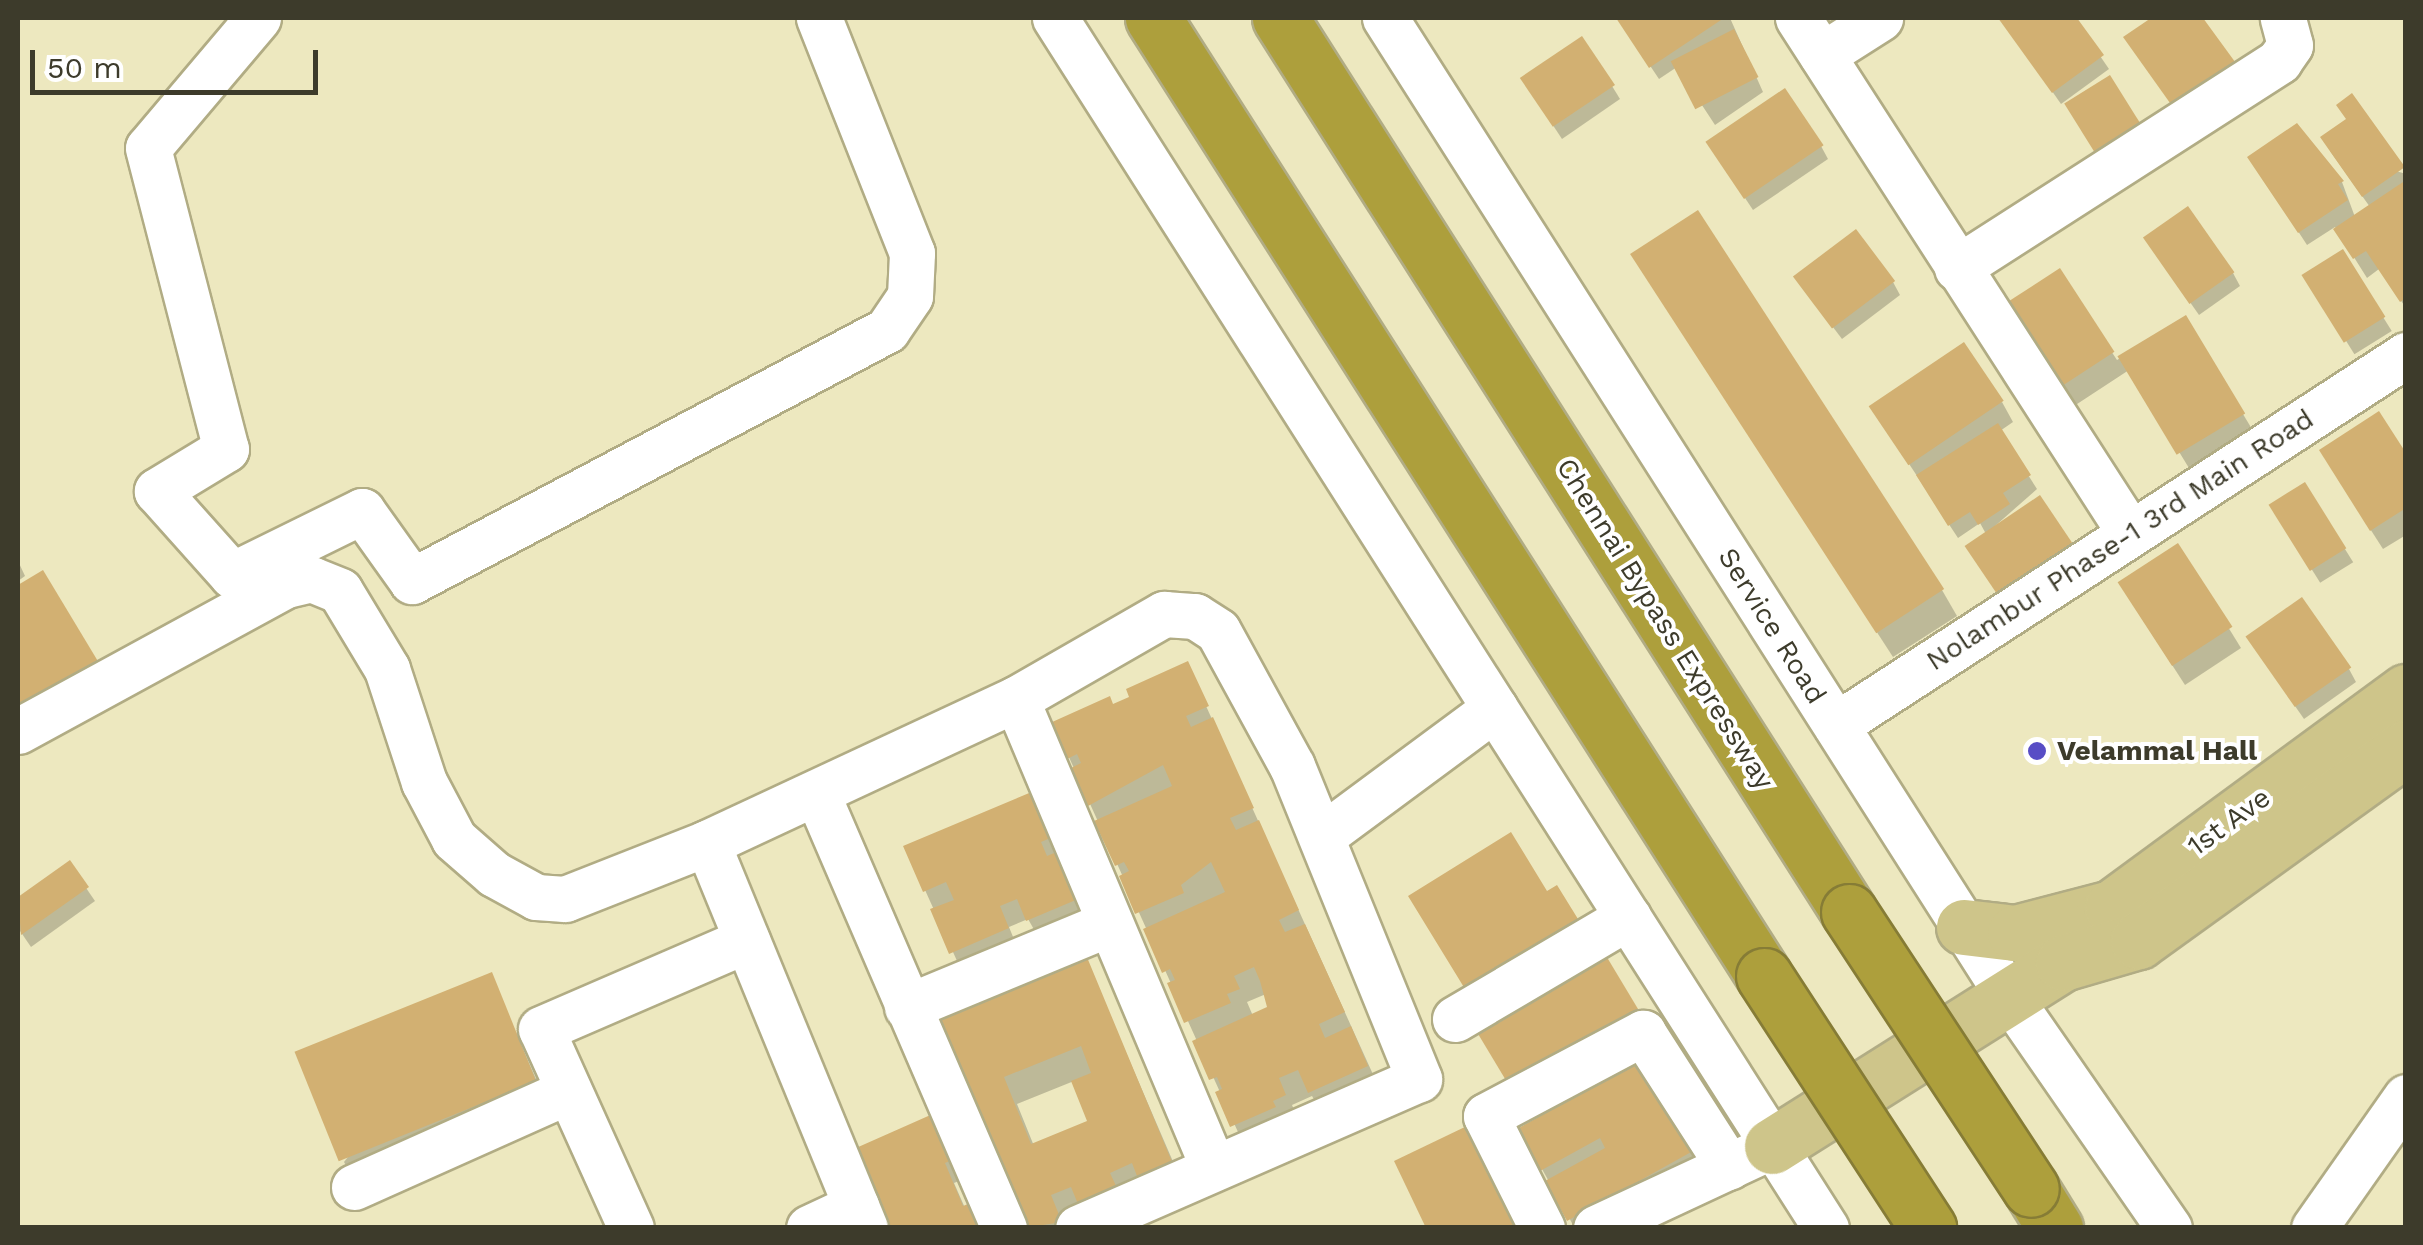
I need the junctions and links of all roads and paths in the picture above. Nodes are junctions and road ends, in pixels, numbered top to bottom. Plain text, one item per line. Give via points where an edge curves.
1 (258, 18) edge
2 (819, 18) edge
3 (1056, 18) edge
4 (1153, 18) edge
5 (1280, 18) edge
6 (1385, 18) edge
7 (1798, 18) edge
8 (1880, 18) edge
9 (2283, 18) edge
10 (1822, 55) junction
11 (1957, 268) junction
12 (2406, 355) edge
13 (2130, 533) junction
14 (2406, 692) edge
15 (1016, 699) junction
16 (1495, 708) junction
17 (1836, 725) junction
18 (18, 732) edge
19 (2406, 748) edge
20 (817, 794) junction
21 (1322, 836) junction
22 (707, 842) junction
23 (2112, 908) junction
24 (1628, 917) junction
25 (1108, 924) junction
26 (1964, 927) junction
27 (747, 940) junction
28 (2062, 963) junction
29 (2008, 997) junction
30 (908, 1007) junction
31 (1454, 1019) dead end
32 (569, 1092) junction
33 (2406, 1097) edge
34 (1750, 1156) junction
35 (1213, 1167) junction
36 (354, 1187) dead end
37 (2043, 1208) edge
38 (861, 1217) edge
39 (631, 1228) edge
40 (809, 1228) edge
41 (1004, 1228) edge
42 (1078, 1228) edge
43 (1542, 1228) edge
44 (1596, 1228) edge
45 (1826, 1228) edge
46 (1928, 1228) edge
47 (2170, 1228) edge
48 (2314, 1228) edge

1 - 2 street via 148,148 226,449 157,491 232,575 362,512 412,581 887,330 910,296 912,254
3 - 16 street
4 - 46 highway, bridge
5 - 37 highway, Chennai Bypass Expressway, bridge
6 - 17 street, Service Road
7 - 10 street
8 - 10 street
9 - 11 street via 2290,45 2279,61
10 - 11 street
11 - 13 street
12 - 13 street, Nolambur Phase-1 3rd Main Road
13 - 17 street, Nolambur Phase-1 3rd Main Road
14 - 23 main road, 1st Ave
15 - 20 street
15 - 21 street via 1164,614 1195,616 1218,631
15 - 25 street
16 - 21 street
16 - 24 street
17 - 26 street, Service Road
18 - 22 street via 286,585 311,579 340,591 387,668 424,782 454,839 494,874 536,897 565,898
19 - 28 main road via 2138,941
20 - 22 street
20 - 30 street
21 - 35 street via 1419,1079
22 - 27 street
23 - 26 main road via 2015,933
23 - 28 main road, 1st Ave
24 - 31 street
24 - 34 street
25 - 30 street
25 - 35 street
26 - 29 street, Service Road
27 - 32 street via 541,1030
27 - 38 street
28 - 29 main road
29 - 34 main road
29 - 47 street, Service Road
30 - 41 street
32 - 36 street
32 - 39 street
33 - 48 street
34 - 43 street via 1643,1033 1486,1116
34 - 44 street
34 - 45 street
35 - 42 street
38 - 40 street

